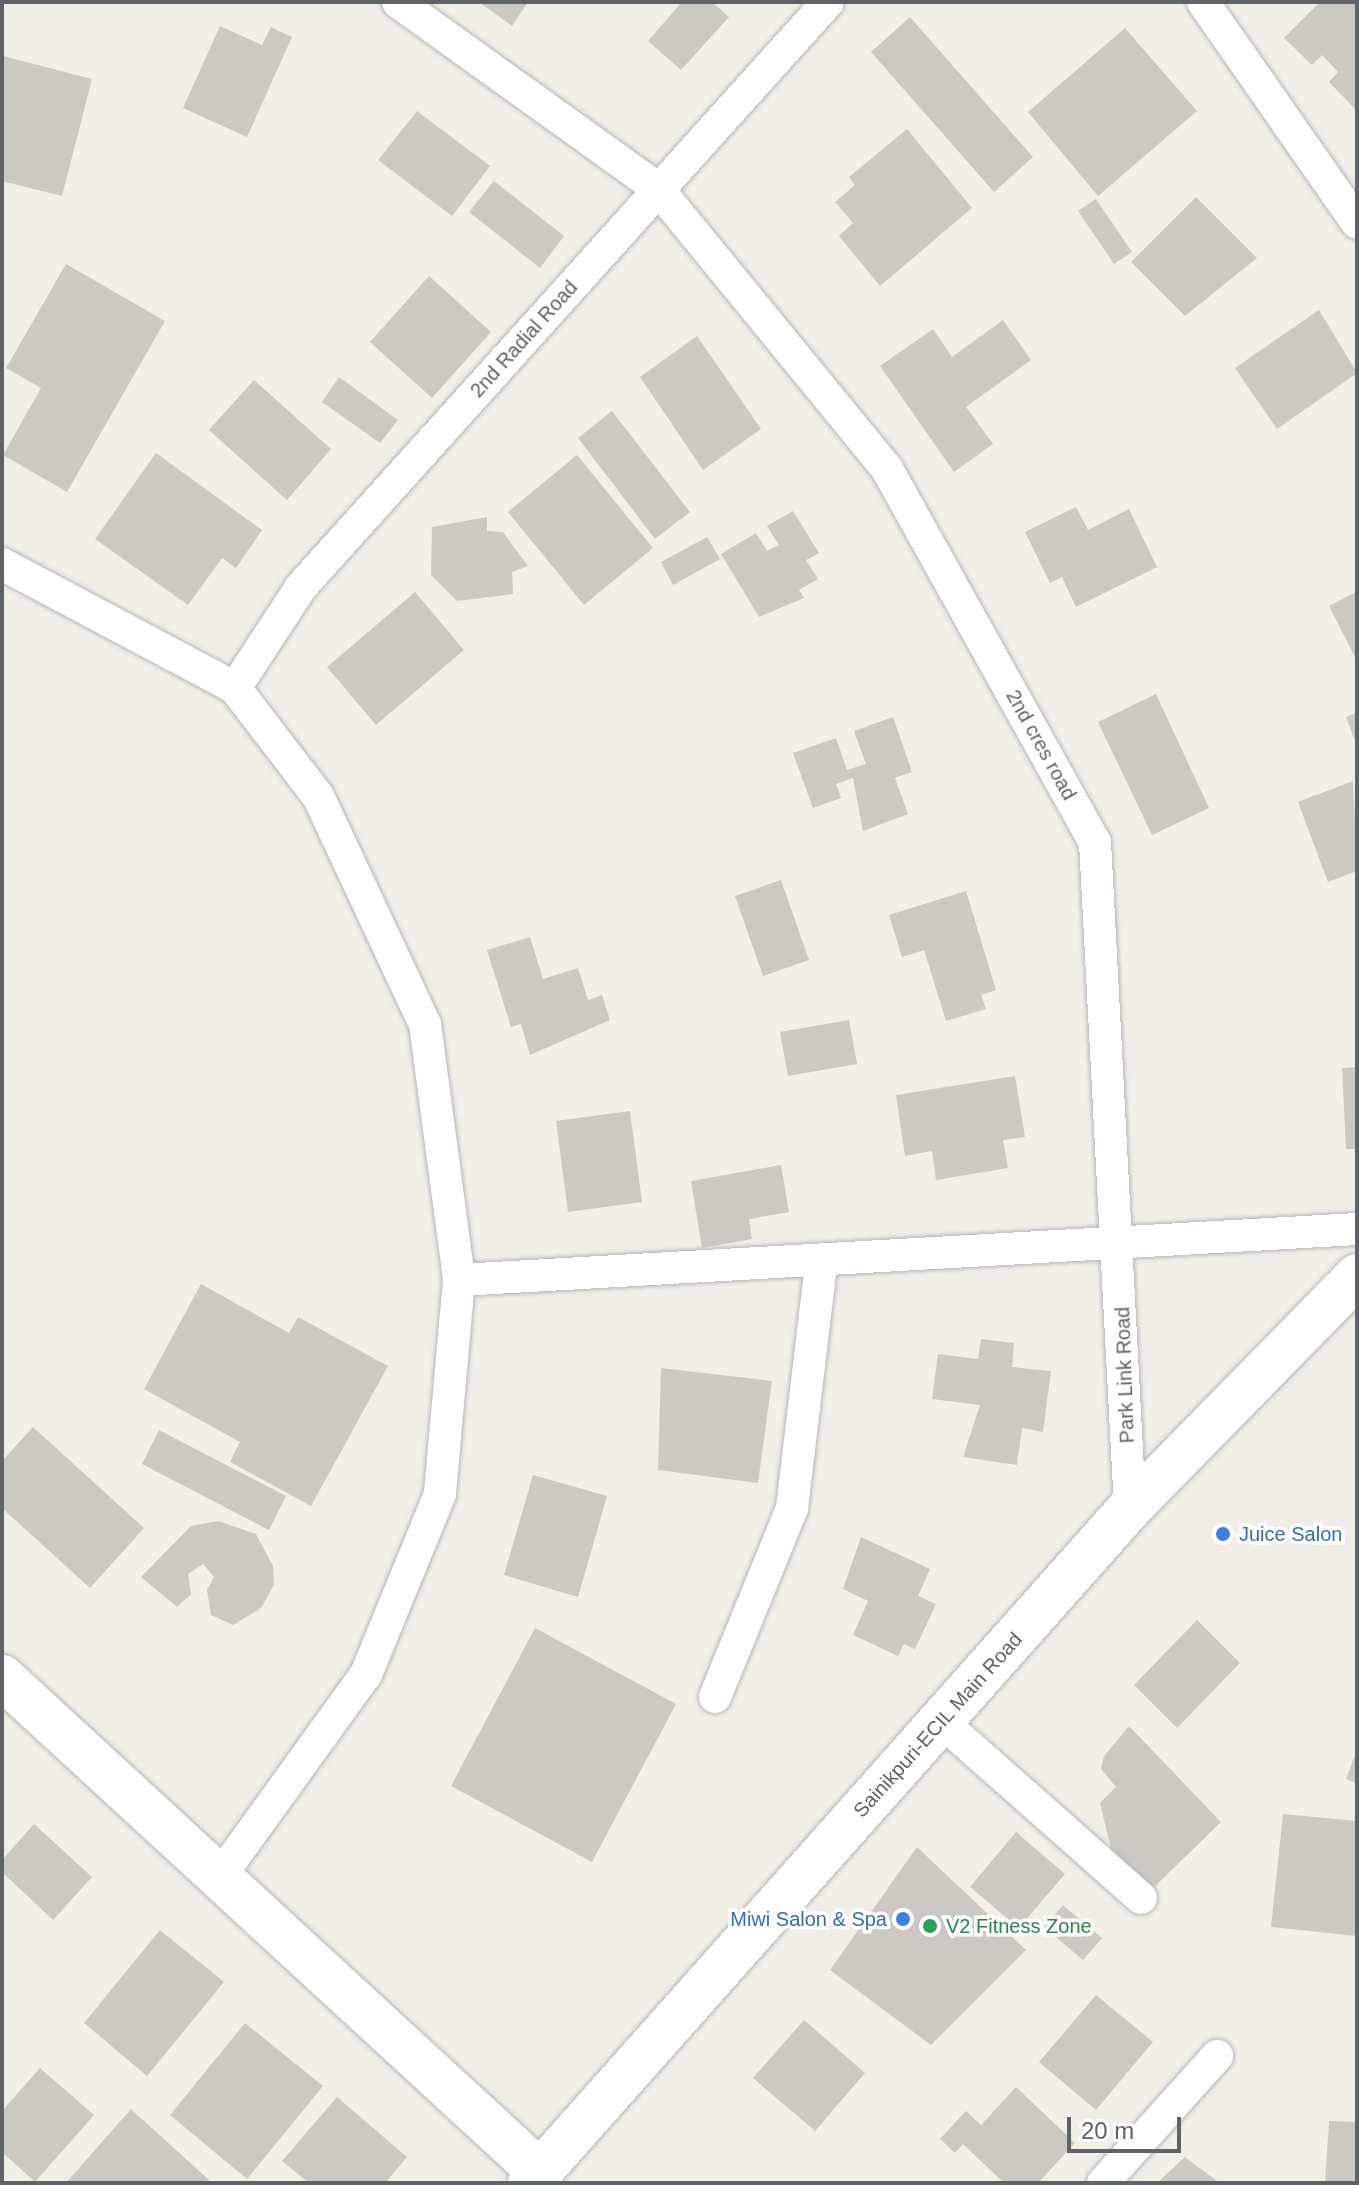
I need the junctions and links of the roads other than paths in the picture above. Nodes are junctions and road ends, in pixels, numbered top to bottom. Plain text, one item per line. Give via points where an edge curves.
1 (398, 2) edge
2 (828, 2) edge
3 (1203, 2) edge
4 (658, 189) junction
5 (1357, 223) edge
6 (2, 564) edge
7 (235, 688) junction
8 (1357, 1229) edge
9 (1120, 1242) junction
10 (821, 1263) junction
11 (1357, 1276) edge
12 (459, 1280) junction
13 (1130, 1508) junction
14 (2, 1677) edge
15 (715, 1697) dead end
16 (941, 1721) junction
17 (221, 1875) junction
18 (1141, 1898) dead end
19 (1217, 2056) dead end
20 (542, 2179) edge
21 (1103, 2183) edge

1 - 4 street, 2nd cres road
2 - 4 street, 2nd Radial Road
3 - 5 street
4 - 7 street, 2nd Radial Road via 301,587
4 - 9 street, 2nd cres road via 887,469 1095,842
6 - 7 street
7 - 12 street via 318,796 425,1024
8 - 9 street
9 - 10 street
9 - 13 street, Park Link Road
10 - 12 street
10 - 15 street via 792,1508
11 - 13 main road, Sainikpuri-ECIL Main Road
12 - 17 street via 440,1494 366,1674
13 - 16 main road, Sainikpuri-ECIL Main Road
14 - 17 main road
16 - 18 street
16 - 20 main road, Sainikpuri-ECIL Main Road
17 - 20 main road
19 - 21 street

